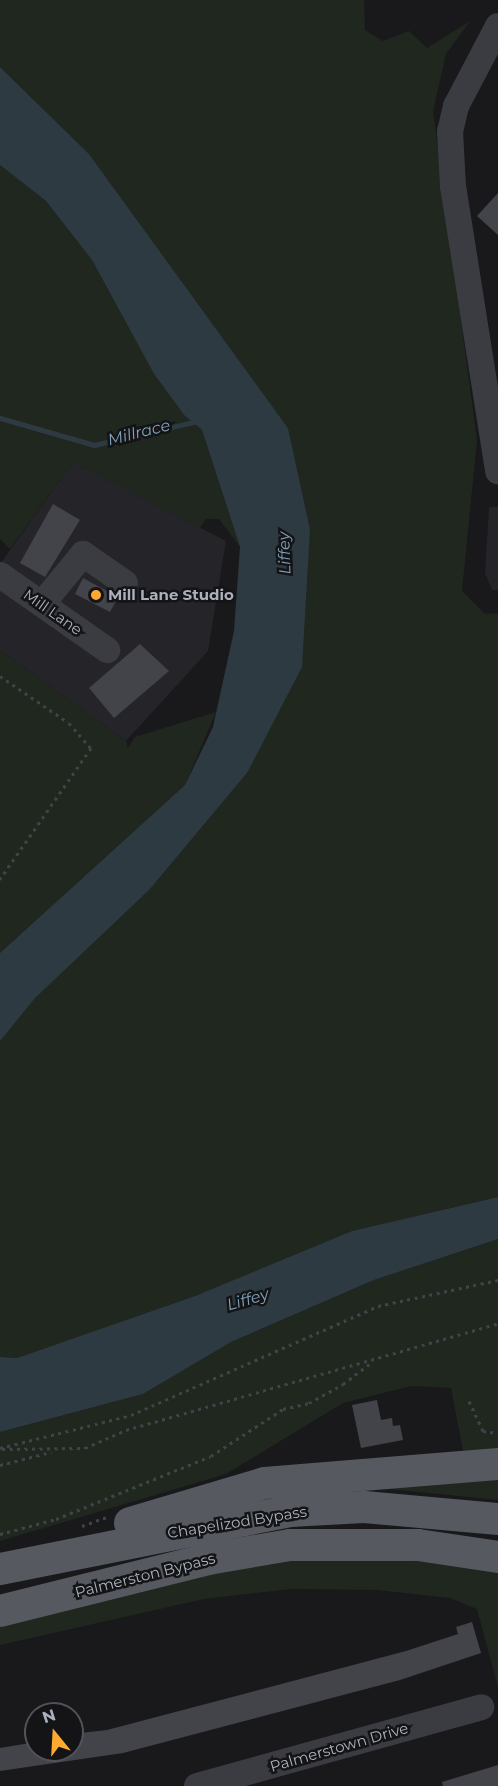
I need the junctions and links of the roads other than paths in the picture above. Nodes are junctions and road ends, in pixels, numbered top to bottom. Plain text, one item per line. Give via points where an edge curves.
1 (495, 37) edge
2 (498, 471) edge
3 (0, 574) edge
4 (125, 583) dead end
5 (42, 604) junction
6 (107, 650) dead end
7 (498, 1464) edge
8 (498, 1519) edge
9 (290, 1545) joint
10 (498, 1557) edge
11 (7, 1567) edge
12 (0, 1611) edge
13 (481, 1707) dead end
14 (197, 1786) edge

1 - 2 street via 456,106 450,131 453,186
3 - 5 street, Mill Lane
4 - 5 street via 83,554
5 - 6 street, Mill Lane
7 - 11 main road via 265,1484 185,1504
8 - 11 main road, Chapelizod Bypass via 364,1507 290,1511
9 - 10 main road, Chapelizod Bypass via 418,1545
9 - 12 main road, Palmerston Bypass via 208,1559
13 - 14 street, Palmerstown Drive

